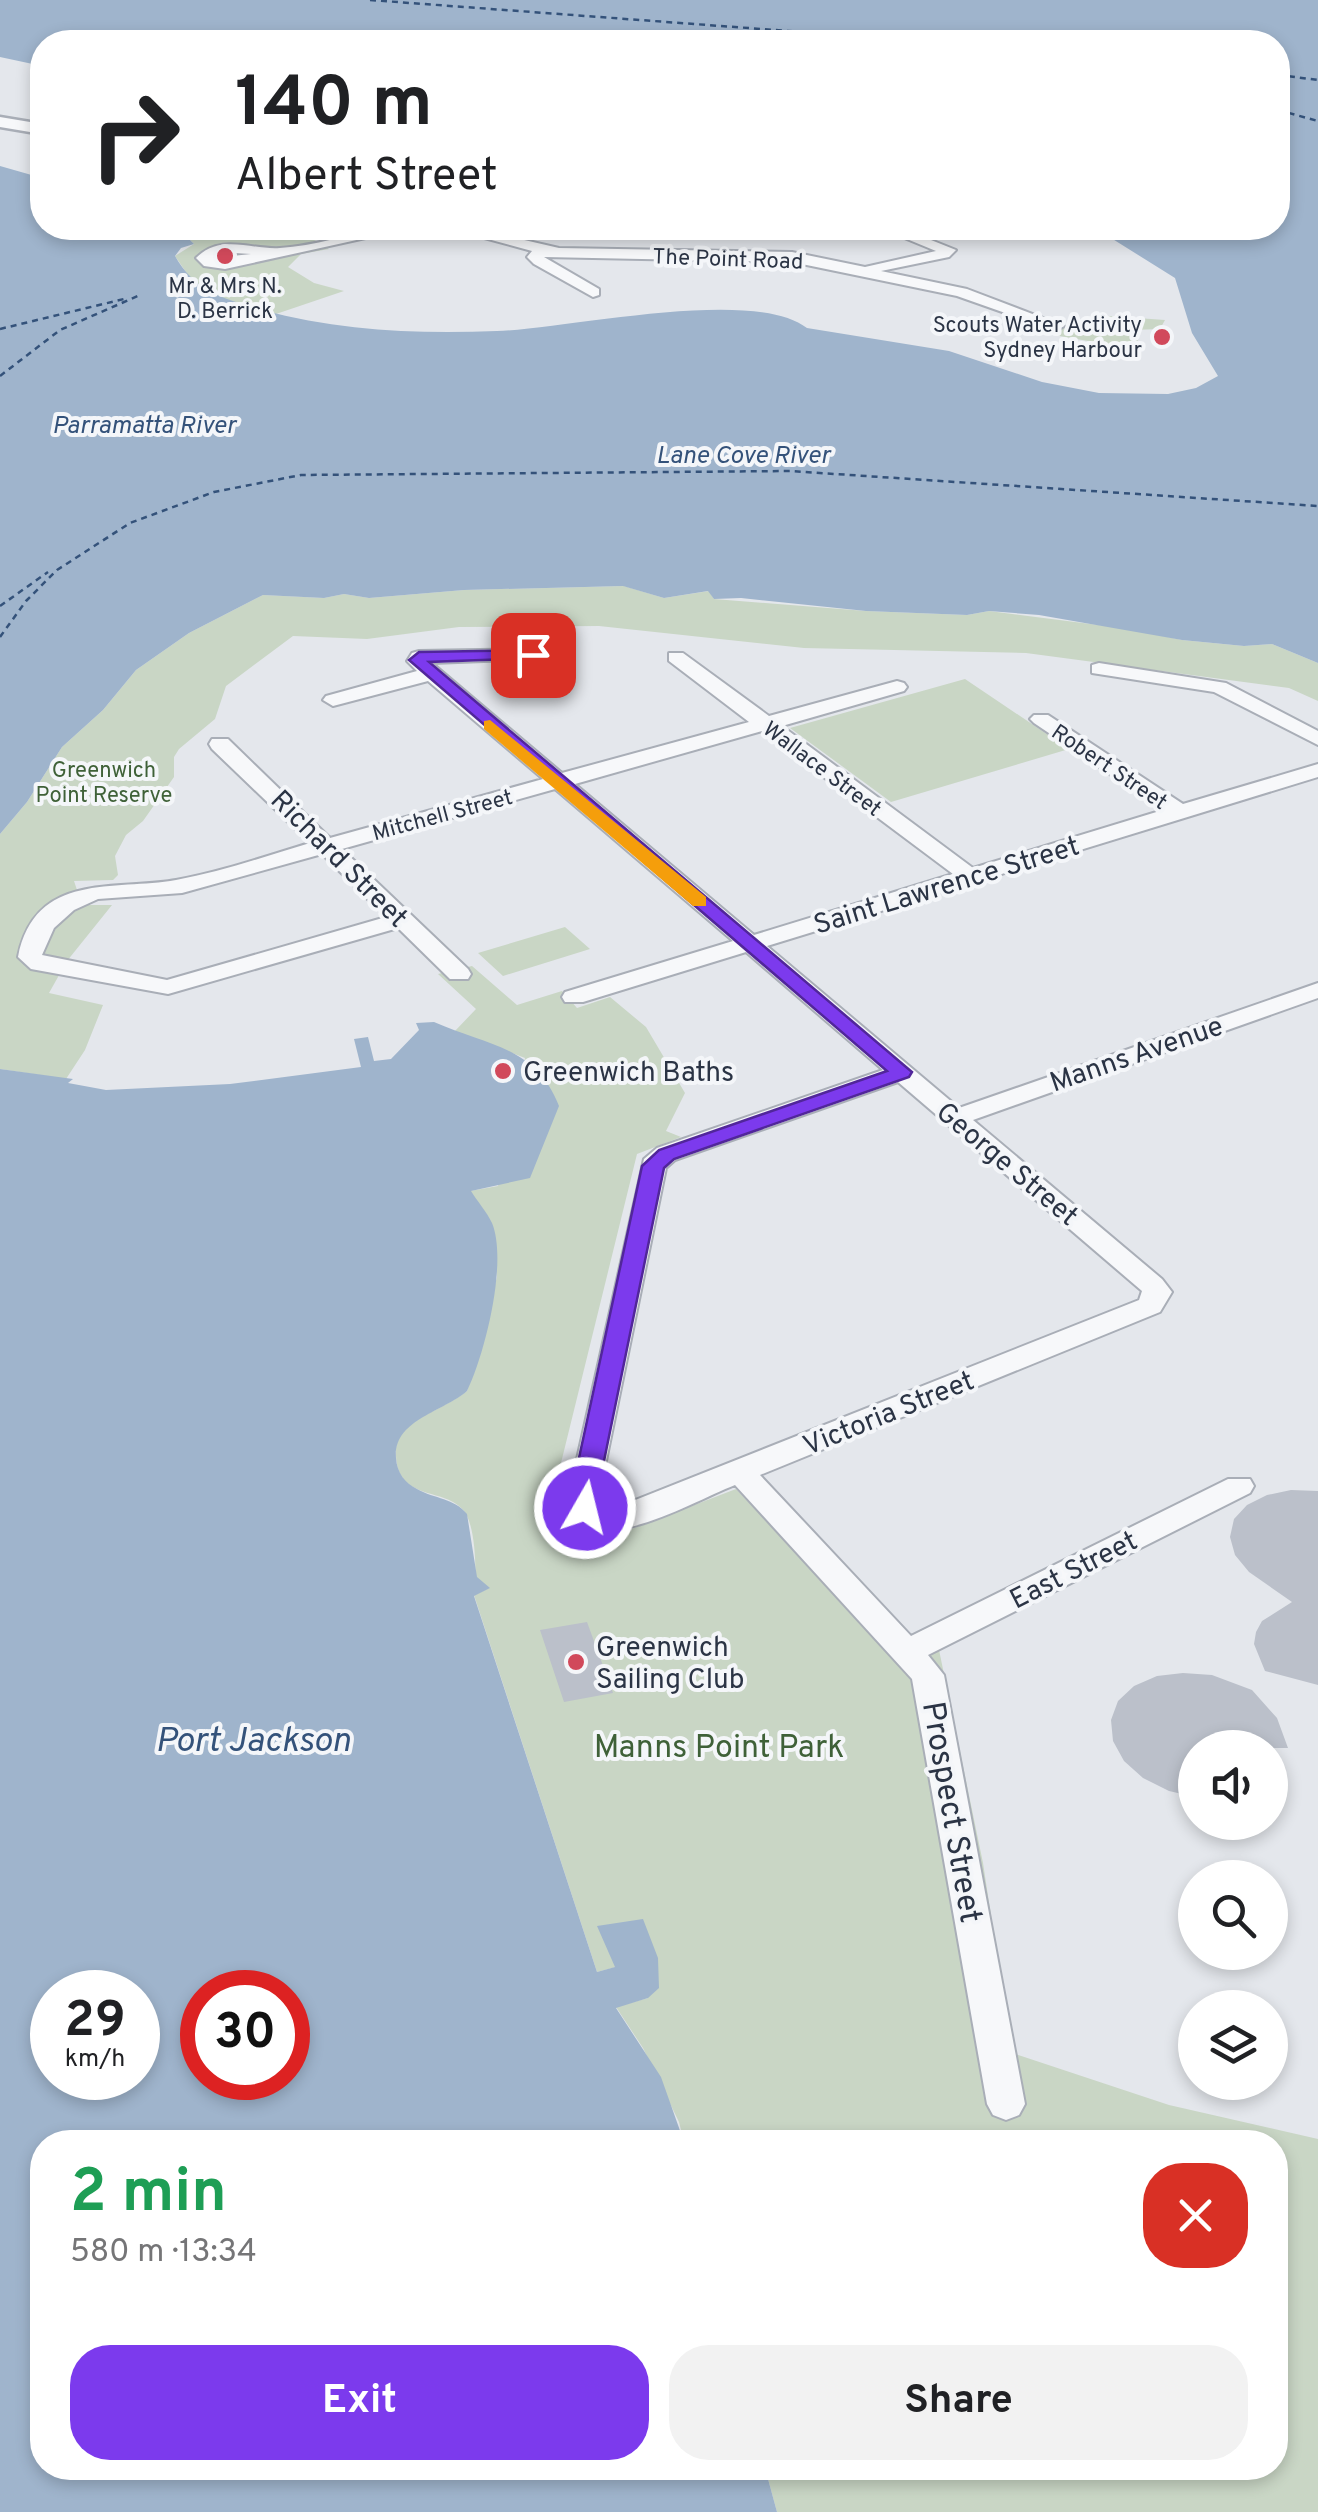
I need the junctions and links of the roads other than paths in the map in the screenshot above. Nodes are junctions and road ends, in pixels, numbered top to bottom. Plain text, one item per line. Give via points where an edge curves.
1 (0, 122) edge
2 (30, 127) edge
3 (338, 240) edge
4 (500, 240) edge
5 (921, 240) edge
6 (541, 251) junction
7 (272, 252) dead end
8 (859, 271) junction
9 (592, 292) dead end
10 (1056, 326) dead end
11 (533, 655) dead end
12 (676, 657) dead end
13 (1099, 669) dead end
14 (432, 674) junction
15 (897, 687) dead end
16 (334, 700) dead end
17 (1040, 719) dead end
18 (767, 726) junction
19 (1318, 739) edge
20 (220, 744) dead end
21 (1318, 770) edge
22 (558, 782) junction
23 (1180, 812) junction
24 (328, 846) junction
25 (971, 877) junction
26 (402, 920) junction
27 (750, 944) junction
28 (459, 974) dead end
29 (1318, 990) edge
30 (574, 997) dead end
31 (902, 1072) junction
32 (954, 1118) junction
33 (1150, 1306) joint
34 (740, 1471) junction
35 (1239, 1486) dead end
36 (907, 1652) junction
37 (1006, 2104) dead end

1 - 2 street
3 - 7 street
4 - 6 street, The Point Road
5 - 8 street via 948,250
6 - 8 street, The Point Road via 792,257
6 - 9 street via 539,261
8 - 10 street, The Point Road via 960,292
11 - 14 street via 419,657
12 - 18 street, Wallace Street
13 - 19 street via 1220,687
14 - 16 street
14 - 22 street, George Street
15 - 18 street, Mitchell Street
17 - 23 street, Robert Street
18 - 22 street, Mitchell Street
18 - 25 street, Wallace Street
20 - 24 street, Richard Street
21 - 23 street, Saint Lawrence Street
22 - 24 street, Mitchell Street
22 - 27 street, George Street
23 - 25 street, Saint Lawrence Street
24 - 26 street, Richard Street
24 - 26 street, Mitchell Street via 173,888 99,891 51,916 32,942 32,960 168,987
25 - 27 street, Saint Lawrence Street
26 - 28 street, Richard Street
27 - 30 street, Saint Lawrence Street
27 - 31 street, George Street
29 - 32 street, Manns Avenue
31 - 32 street, George Street
31 - 34 street, Victoria Street via 666,1154 653,1166 585,1508 601,1523 625,1518
32 - 33 street, George Street via 1152,1284 1158,1292
33 - 34 street, Victoria Street
34 - 36 street, Prospect Street
35 - 36 street, East Street
36 - 37 street, Prospect Street via 928,1675

